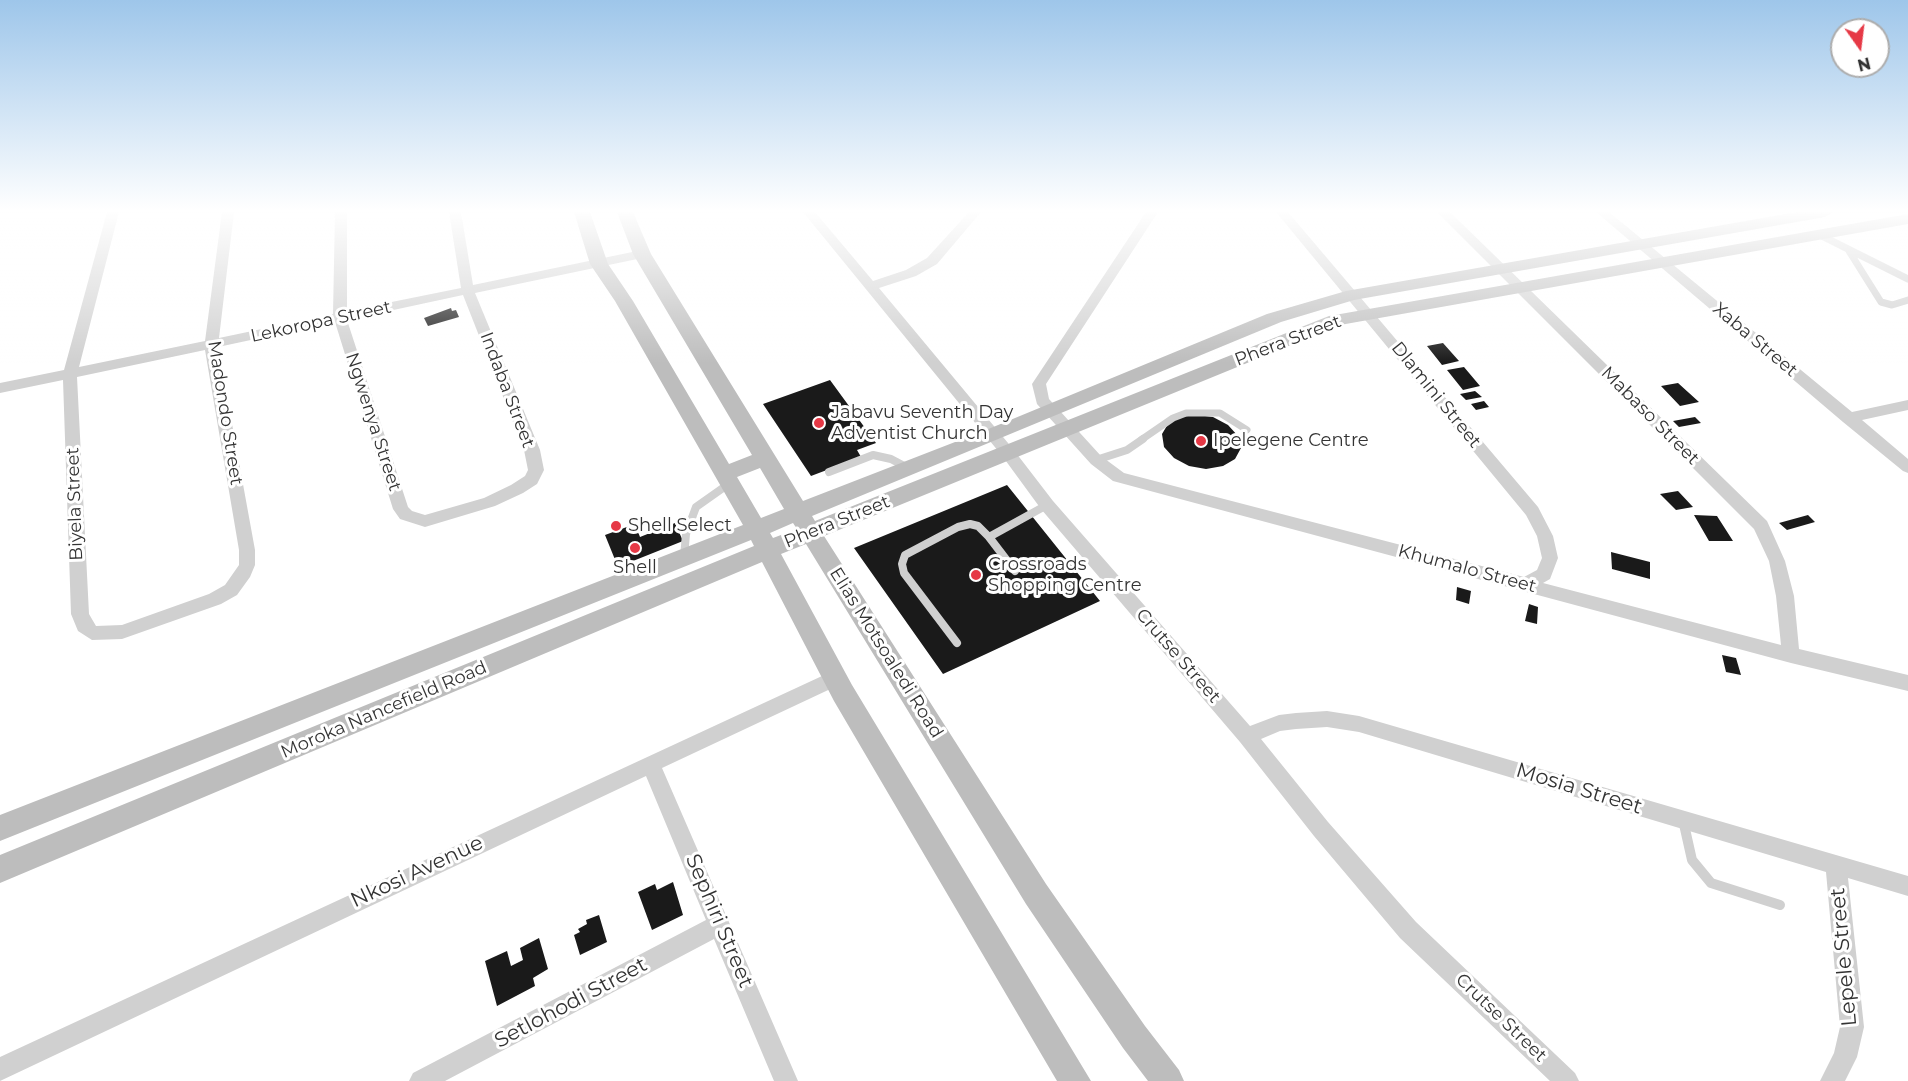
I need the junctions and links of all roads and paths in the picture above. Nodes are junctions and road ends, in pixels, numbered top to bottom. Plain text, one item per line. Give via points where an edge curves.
1 (100, 262) edge
2 (222, 262) edge
3 (341, 262) edge
4 (463, 262) edge
5 (606, 262) edge
6 (647, 262) edge
7 (850, 262) edge
8 (928, 262) edge
9 (1119, 262) edge
10 (1325, 262) edge
11 (1493, 262) edge
12 (1539, 262) edge
13 (1666, 262) edge
14 (1855, 262) edge
15 (1873, 262) edge
16 (1663, 263) junction
17 (599, 264) junction
18 (1500, 269) junction
19 (1908, 279) edge
20 (870, 287) junction
21 (1520, 288) junction
22 (468, 292) junction
23 (1352, 295) junction
24 (1908, 300) edge
25 (1369, 314) junction
26 (340, 318) junction
27 (211, 344) junction
28 (70, 374) junction
29 (0, 388) edge
30 (1908, 405) edge
31 (1053, 409) junction
32 (1848, 418) junction
33 (1071, 429) junction
34 (1247, 430) dead end
35 (993, 435) junction
36 (1008, 453) junction
37 (764, 459) junction
38 (1096, 460) junction
39 (1908, 467) edge
40 (908, 468) junction
41 (829, 472) dead end
42 (727, 479) junction
43 (1047, 505) junction
44 (414, 519) joint
45 (805, 522) junction
46 (989, 537) junction
47 (762, 539) junction
48 (684, 557) junction
49 (1015, 570) dead end
50 (242, 577) joint
51 (1525, 585) junction
52 (607, 587) junction
53 (618, 612) junction
54 (957, 643) dead end
55 (1791, 655) junction
56 (835, 678) junction
57 (1908, 683) edge
58 (1247, 736) junction
59 (650, 763) junction
60 (1683, 820) junction
61 (0, 828) edge
62 (1836, 866) junction
63 (0, 869) edge
64 (1908, 886) edge
65 (1780, 905) dead end
66 (720, 924) junction
67 (0, 1069) edge
68 (421, 1081) edge
69 (786, 1081) edge
70 (1075, 1081) edge
71 (1168, 1081) edge
72 (1567, 1081) edge
73 (1832, 1081) edge

1 - 28 street, Biyela Street
2 - 27 street, Madondo Street
3 - 26 street, Ngwenya Street
4 - 22 street, Indaba Street
5 - 17 street, Lekoropa Street
6 - 37 main road, Elias Motsoaledi Road
7 - 20 street, Crutse Street
8 - 20 street
9 - 31 street, Khumalo Street via 1039,384 1042,400
10 - 23 street, Dlamini Street
11 - 18 street, Mabaso Street
12 - 18 main road, Phera Street
13 - 16 main road, Phera Street
14 - 24 lane via 1877,299 1892,305
15 - 19 lane
16 - 21 main road, Phera Street
16 - 32 street, Xaba Street
17 - 22 street, Lekoropa Street
17 - 42 main road
18 - 21 street, Mabaso Street
18 - 23 main road, Phera Street
20 - 35 street, Crutse Street
21 - 25 main road, Phera Street
21 - 55 street, Mabaso Street via 1761,525 1778,561
22 - 26 street, Lekoropa Street
22 - 44 street, Indaba Street via 532,450 536,470 531,480 518,489 489,502 425,521
23 - 25 street, Dlamini Street
23 - 31 main road, Phera Street via 1274,318
25 - 33 main road, Phera Street via 1336,320
25 - 51 street, Dlamini Street via 1540,524 1550,558 1544,574
26 - 27 street, Lekoropa Street
26 - 44 street, Ngwenya Street via 397,497 406,515
27 - 28 street, Lekoropa Street
27 - 50 street, Madondo Street via 247,550
28 - 29 street, Lekoropa Street
28 - 50 street, Biyela Street via 80,614 84,626 92,633 122,632 215,599 231,590
30 - 32 street
31 - 33 street, Khumalo Street
31 - 35 main road, Phera Street
32 - 39 street, Xaba Street
33 - 36 main road, Phera Street
33 - 38 street, Khumalo Street
34 - 38 lane via 1220,413 1186,413 1127,450
35 - 36 street, Crutse Street
35 - 40 main road, Phera Street
36 - 43 street, Crutse Street
36 - 45 main road, Phera Street
37 - 42 main road
37 - 45 main road, Elias Motsoaledi Road
38 - 51 street, Khumalo Street via 1131,482
40 - 41 lane via 873,455
40 - 45 main road, Phera Street
42 - 47 main road
42 - 48 lane via 696,507 686,534
43 - 46 lane
43 - 58 street, Crutse Street
45 - 47 main road, Phera Street
45 - 71 main road, Elias Motsoaledi Road via 1036,894
46 - 49 lane
46 - 54 lane via 978,526 958,527 905,555 902,564 904,573
47 - 48 main road, Moroka Nancefield Road
47 - 53 main road, Moroka Nancefield Road
47 - 56 main road
48 - 52 main road, Moroka Nancefield Road
51 - 55 street, Khumalo Street
52 - 53 main road
52 - 61 main road, Moroka Nancefield Road
53 - 63 main road, Moroka Nancefield Road
55 - 57 street, Khumalo Street
56 - 59 street, Nkosi Avenue
56 - 70 main road
58 - 60 street, Mosia Street via 1296,721 1327,719 1359,724
58 - 72 street, Crutse Street via 1408,930
59 - 66 street, Sephiri Street
59 - 67 street, Nkosi Avenue
60 - 62 street, Mosia Street
60 - 65 lane via 1692,860 1711,883
62 - 64 street, Mosia Street
62 - 73 street, Lepele Street via 1852,1027 1845,1057
66 - 68 street, Setlohodi Street
66 - 69 street, Sephiri Street

